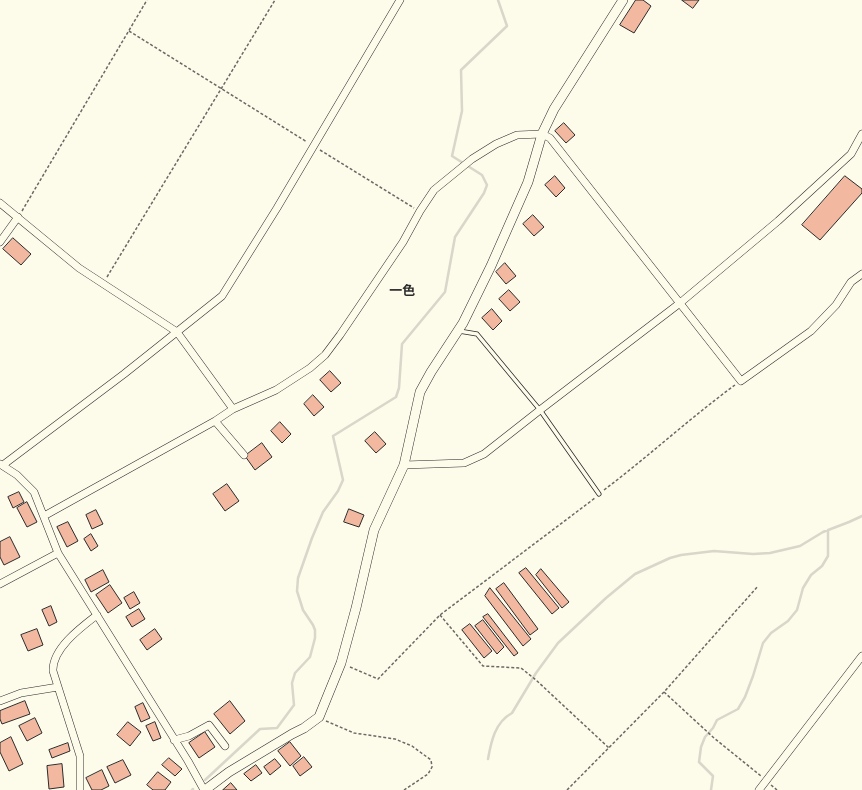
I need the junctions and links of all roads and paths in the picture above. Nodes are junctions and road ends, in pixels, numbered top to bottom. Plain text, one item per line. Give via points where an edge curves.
1 (147, 0) edge
2 (275, 0) edge
3 (400, 0) edge
4 (623, 0) edge
5 (129, 31) junction
6 (222, 88) junction
7 (542, 134) junction
8 (862, 134) edge
9 (313, 146) junction
10 (0, 203) edge
11 (420, 211) junction
12 (18, 217) junction
13 (0, 242) edge
14 (862, 274) edge
15 (103, 284) junction
16 (680, 303) junction
17 (458, 331) junction
18 (177, 332) junction
19 (741, 381) junction
20 (233, 409) junction
21 (540, 410) junction
22 (215, 421) junction
23 (244, 456) dead end
24 (1, 464) edge
25 (404, 465) junction
26 (599, 494) junction
27 (44, 516) junction
28 (58, 554) junction
29 (0, 584) edge
30 (758, 586) dead end
31 (96, 615) junction
32 (440, 615) junction
33 (862, 656) edge
34 (340, 663) junction
35 (58, 687) junction
36 (664, 692) junction
37 (0, 700) edge
38 (319, 718) junction
39 (174, 740) junction
40 (225, 746) dead end
41 (609, 748) junction
42 (766, 780) junction
43 (80, 790) edge
44 (205, 790) edge
45 (404, 790) edge
46 (567, 790) edge
47 (759, 790) edge
48 (777, 790) edge

1 - 5 path
2 - 6 path
3 - 9 street
4 - 7 street via 554,110
5 - 6 path
5 - 12 path
6 - 9 path
6 - 15 path
7 - 11 street via 517,135 472,159 434,190
7 - 16 street via 550,138
7 - 17 street via 528,182 516,211
8 - 16 street via 851,154 778,221
9 - 11 path
9 - 18 street via 222,296
10 - 12 street
11 - 20 street via 403,242 325,355 276,390
12 - 13 street
12 - 15 street via 79,268
14 - 19 street via 851,282 836,305 811,332
15 - 18 street
16 - 19 street
16 - 21 street
17 - 21 lane via 477,334
17 - 25 street via 420,392
18 - 20 street
18 - 24 street
19 - 26 path via 710,403 640,463
20 - 22 street
21 - 25 street via 484,454 464,463
21 - 26 lane
22 - 23 street
22 - 27 street
24 - 27 street via 34,492
25 - 34 street via 374,530
26 - 32 path
27 - 28 street
28 - 29 street
28 - 31 street
30 - 36 path
31 - 35 street via 74,632 52,662 52,671
31 - 39 street
32 - 34 path via 378,679
32 - 41 path via 484,666 521,668
33 - 42 street
34 - 38 street
35 - 37 street via 21,693
35 - 43 street via 80,756
36 - 41 path
36 - 42 path via 714,738
38 - 44 street via 229,772
38 - 45 path via 354,733 395,739 412,746 431,760 432,767 428,774
39 - 40 street via 189,736 209,724
39 - 44 street
41 - 46 path
42 - 47 street
42 - 48 path

